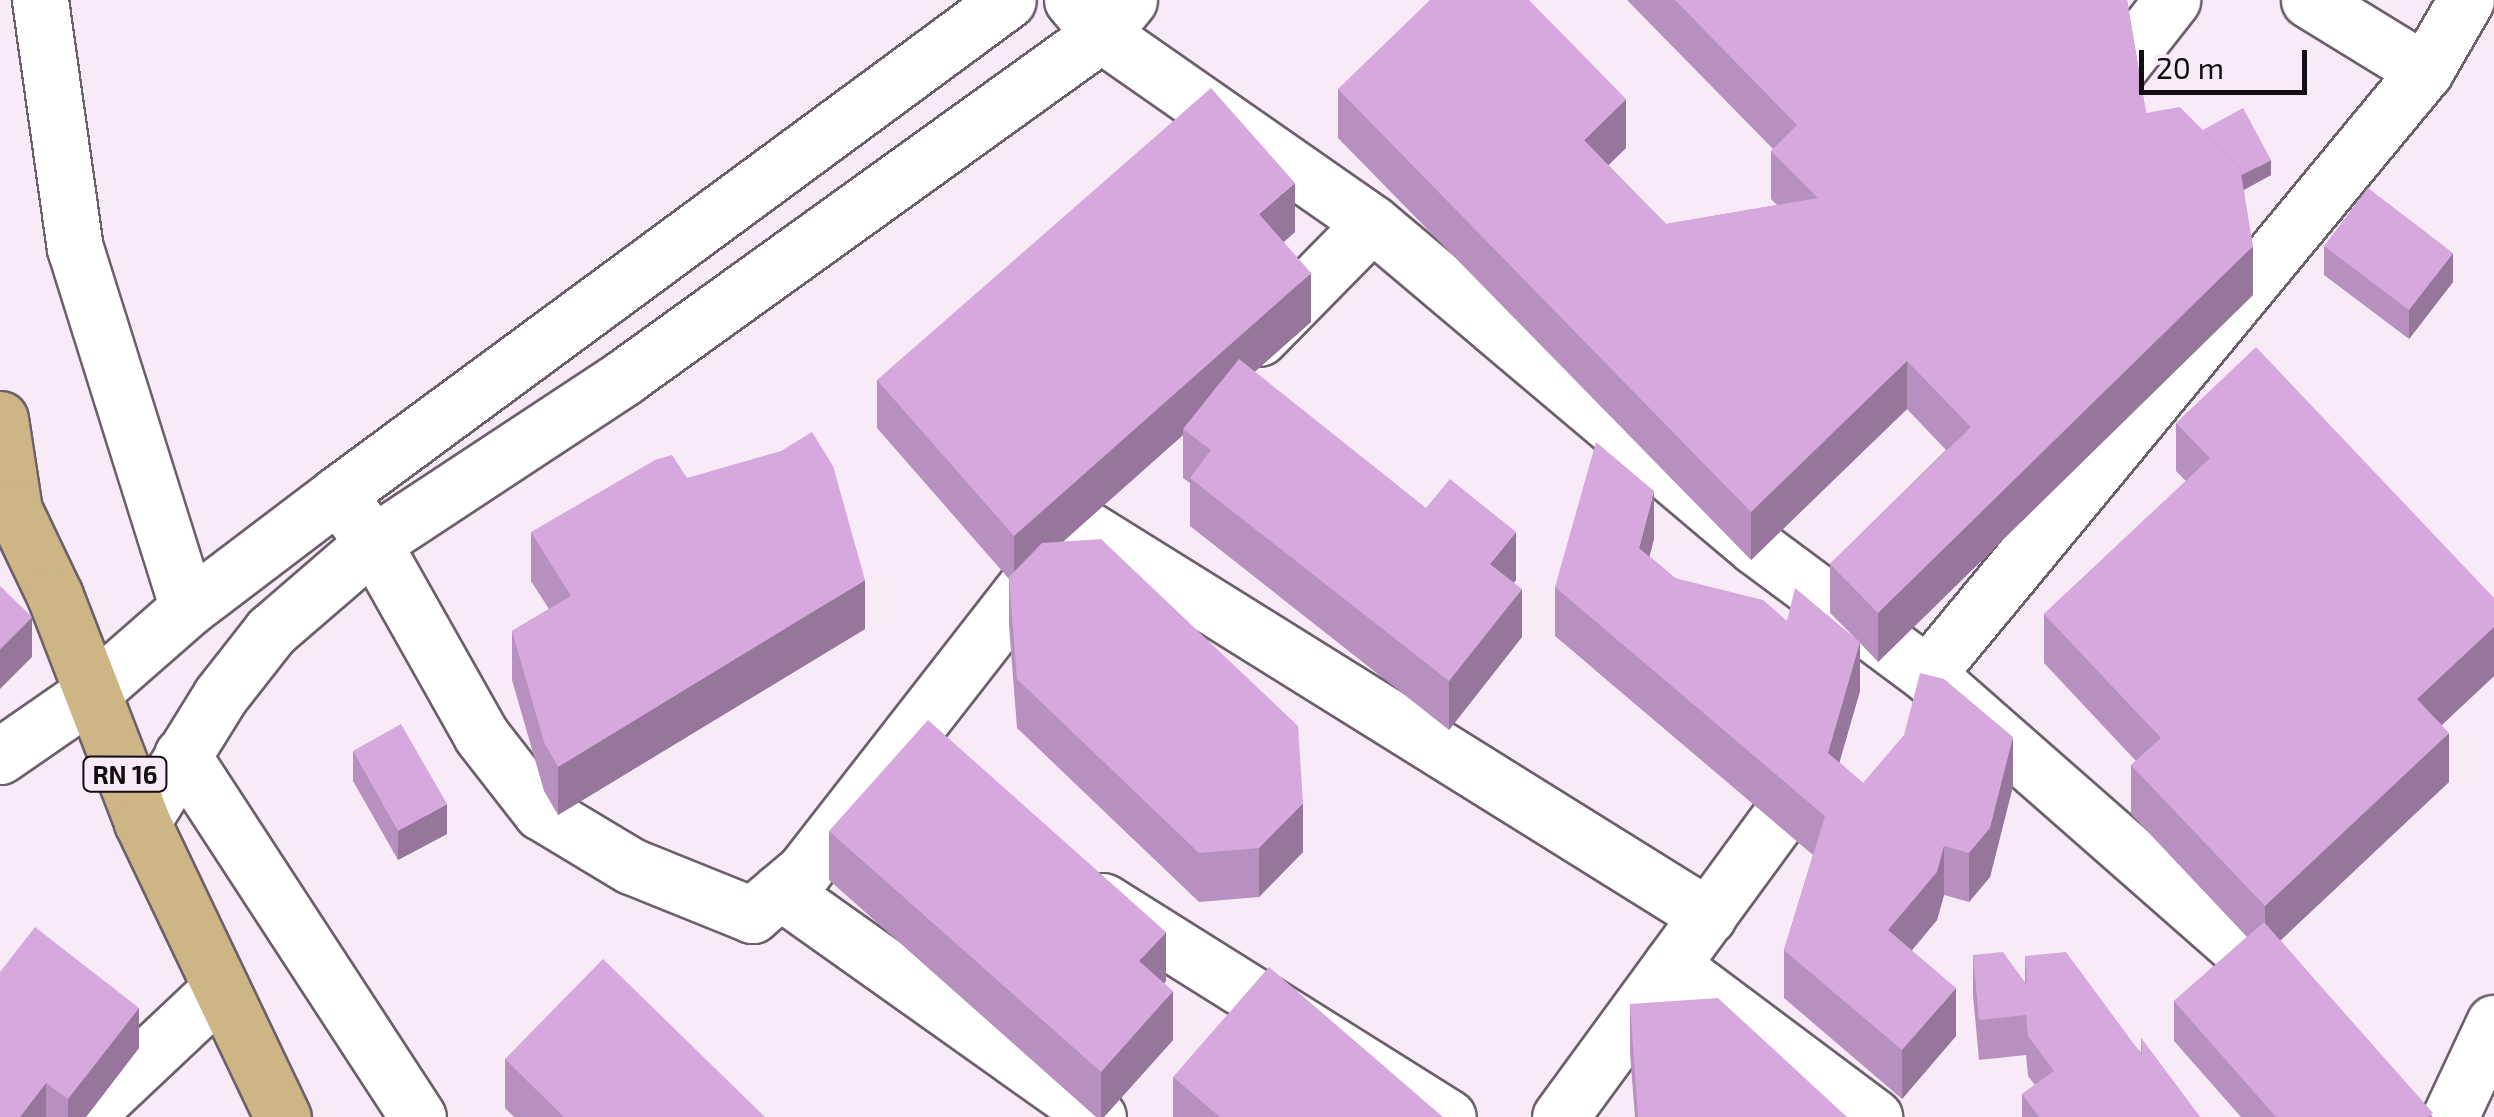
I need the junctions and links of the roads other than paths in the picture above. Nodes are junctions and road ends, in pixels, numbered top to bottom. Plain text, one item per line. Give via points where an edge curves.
1 (40, 0) edge
2 (1008, 0) edge
3 (2172, 0) edge
4 (2309, 0) edge
5 (2466, 0) edge
6 (1100, 11) edge
7 (2425, 70) junction
8 (2054, 152) edge
9 (1372, 223) junction
10 (1224, 373) edge
11 (0, 420) edge
12 (1116, 482) edge
13 (338, 494) junction
14 (1792, 500) edge
15 (7, 504) edge
16 (1076, 522) junction
17 (373, 543) junction
18 (1756, 547) junction
19 (188, 608) junction
20 (1927, 674) junction
21 (90, 693) junction
22 (182, 755) junction
23 (0, 756) edge
24 (883, 763) junction
25 (933, 794) edge
26 (1780, 816) edge
27 (142, 822) junction
28 (1066, 878) edge
29 (780, 891) junction
30 (1708, 916) junction
31 (2234, 944) edge
32 (1671, 966) junction
33 (221, 988) junction
34 (2494, 1022) edge
35 (84, 1117) edge
36 (282, 1117) edge
37 (418, 1117) edge
38 (1098, 1117) edge
39 (1448, 1117) edge
40 (1560, 1117) edge
41 (1874, 1117) edge
42 (2450, 1117) edge

1 - 19 street via 76,248
2 - 13 street
3 - 8 street
4 - 7 street
5 - 7 street
6 - 9 street
6 - 17 street via 623,378
7 - 20 street
9 - 10 street
9 - 18 street
11 - 15 main road, RN 16
12 - 16 street
13 - 17 street
13 - 19 street
14 - 18 street
15 - 21 main road, RN 16
16 - 24 street
16 - 30 street
17 - 22 street via 271,631
17 - 29 street via 481,735 542,812 631,866 752,915
18 - 20 street
19 - 21 street
20 - 31 street
21 - 23 street
21 - 27 main road, RN 16
22 - 27 street
22 - 37 street
24 - 25 street
24 - 29 street via 804,871
26 - 30 street
27 - 33 main road, RN 16
28 - 39 street
29 - 38 street
30 - 32 street
32 - 40 street
32 - 41 street
33 - 35 street
33 - 36 main road, RN 16
34 - 42 street

